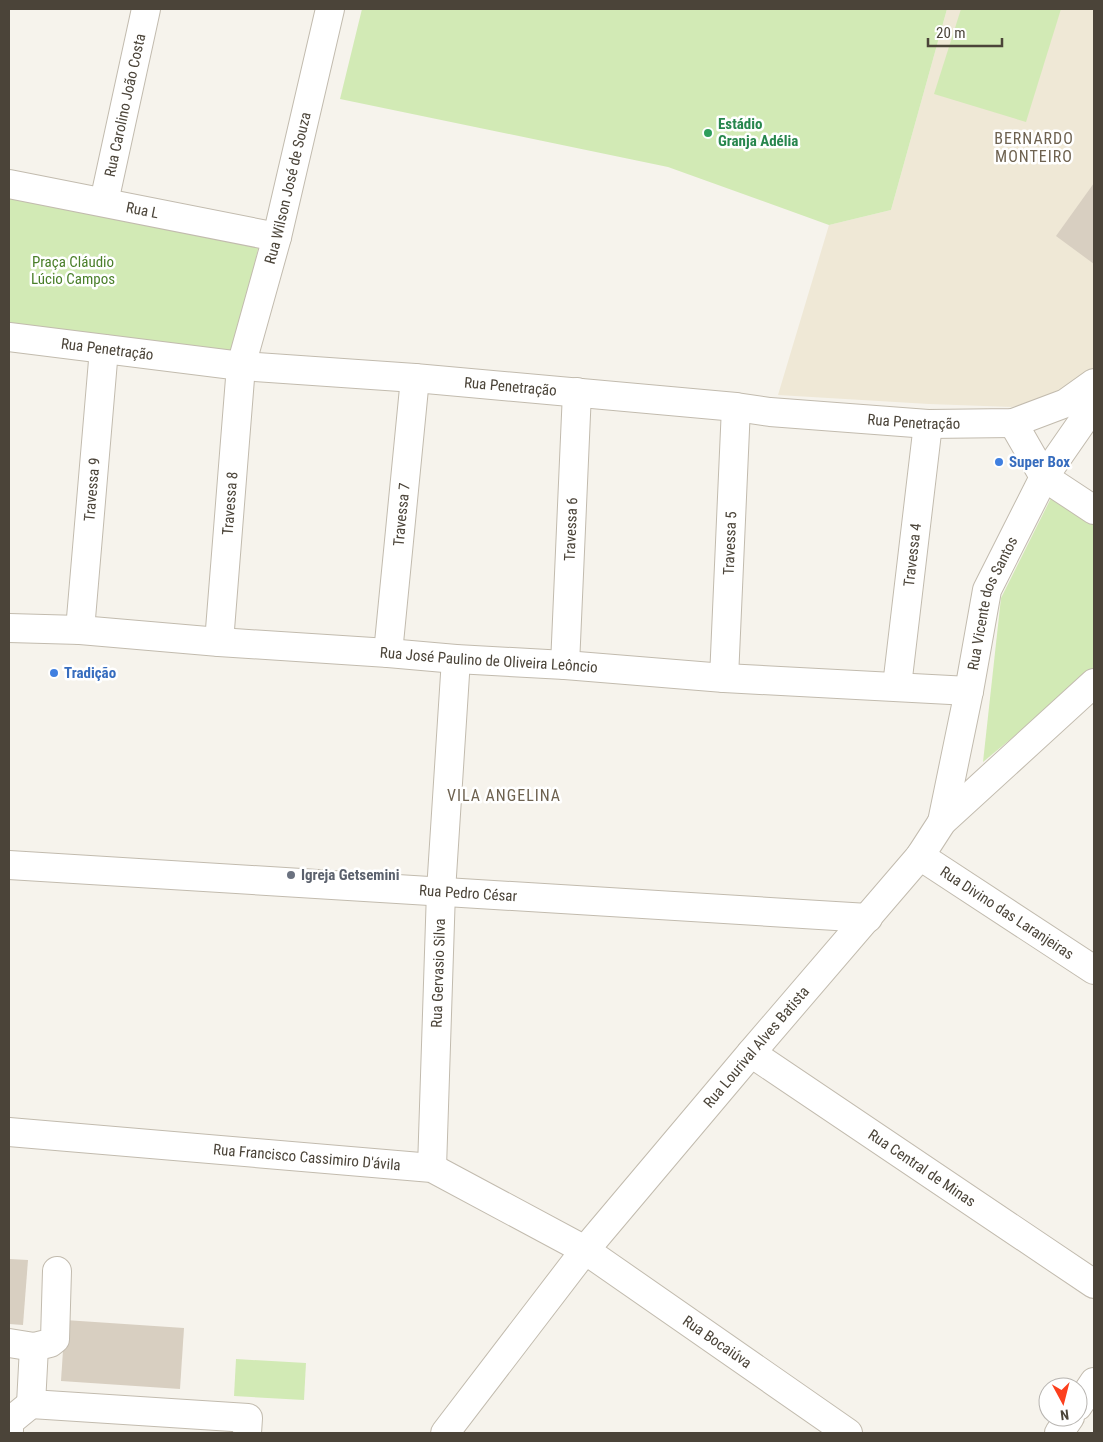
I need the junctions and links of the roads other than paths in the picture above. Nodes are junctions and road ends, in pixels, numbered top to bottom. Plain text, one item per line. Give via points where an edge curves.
1 (146, 9) edge
2 (330, 9) edge
3 (9, 184) edge
4 (104, 202) junction
5 (277, 237) junction
6 (9, 337) edge
7 (104, 349) junction
8 (241, 366) junction
9 (415, 378) junction
10 (1094, 383) edge
11 (577, 392) junction
12 (1094, 405) edge
13 (736, 407) junction
14 (1013, 423) junction
15 (928, 424) junction
16 (1044, 477) junction
17 (1094, 510) edge
18 (9, 628) edge
19 (80, 630) junction
20 (219, 642) junction
21 (388, 653) junction
22 (456, 659) junction
23 (565, 665) junction
24 (724, 678) junction
25 (1094, 683) edge
26 (897, 686) junction
27 (969, 690) junction
28 (942, 822) junction
29 (920, 856) junction
30 (9, 865) edge
31 (441, 891) junction
32 (868, 918) junction
33 (1094, 970) edge
34 (751, 1053) junction
35 (9, 1132) edge
36 (432, 1168) junction
37 (585, 1250) junction
38 (58, 1271) dead end
39 (1094, 1284) edge
40 (22, 1345) edge
41 (31, 1404) junction
42 (192, 1424) edge
43 (9, 1430) edge
44 (247, 1433) edge
45 (445, 1433) edge
46 (848, 1433) edge

1 - 4 street, Rua Carolino João Costa
2 - 5 street, Rua Wilson José de Souza
3 - 4 street, Rua L
4 - 5 street, Rua L
5 - 8 street, Rua Wilson José de Souza
6 - 7 street, Rua Penetração
7 - 8 street, Rua Penetração
7 - 19 street, Travessa 9
8 - 9 street, Rua Penetração
8 - 20 street, Travessa 8
9 - 11 street, Rua Penetração
9 - 21 street, Travessa 7
10 - 14 street via 1066,403
11 - 13 street, Rua Penetração
11 - 23 street, Travessa 6
12 - 16 street, Rua Vicente dos Santos
13 - 15 street, Rua Penetração
13 - 24 street, Travessa 5
14 - 15 street, Rua Penetração
14 - 16 street
15 - 26 street, Travessa 4
16 - 17 street
16 - 27 street, Rua Vicente dos Santos via 986,590
18 - 19 street, Rua José Paulino de Oliveira Leôncio
19 - 20 street, Rua José Paulino de Oliveira Leôncio
20 - 21 street, Rua José Paulino de Oliveira Leôncio
21 - 22 street, Rua José Paulino de Oliveira Leôncio
22 - 23 street, Rua José Paulino de Oliveira Leôncio
22 - 31 street, Rua Gervasio Silva
23 - 24 street, Rua José Paulino de Oliveira Leôncio
24 - 26 street, Rua José Paulino de Oliveira Leôncio
25 - 28 street, Rua Lourival Alves Batista
26 - 27 street, Rua José Paulino de Oliveira Leôncio
27 - 28 street, Rua Vicente dos Santos
28 - 29 street, Rua Lourival Alves Batista
29 - 32 street, Rua Lourival Alves Batista
29 - 33 street, Rua Divino das Laranjeiras
30 - 31 street, Rua Pedro César
31 - 32 street, Rua Pedro César
31 - 36 street, Rua Gervasio Silva
32 - 34 street, Rua Lourival Alves Batista
34 - 37 street, Rua Lourival Alves Batista
34 - 39 street, Rua Central de Minas
35 - 36 street, Rua Francisco Cassimiro D'ávila
36 - 37 street, Rua Francisco Cassimiro D'ávila
37 - 45 street, Rua Lourival Alves Batista
37 - 46 street, Rua Bocaiúva
38 - 40 street via 55,1339 50,1343
40 - 41 street
41 - 42 street
41 - 43 street via 9,1422
42 - 44 street via 248,1418

